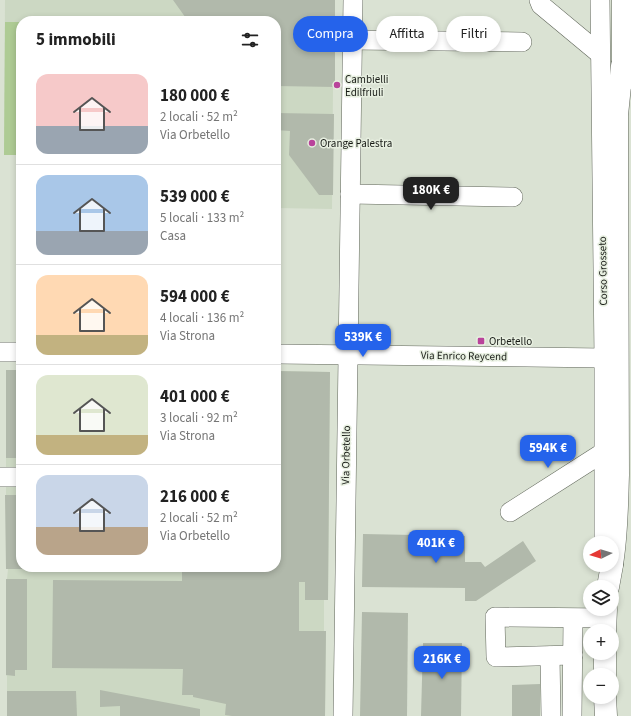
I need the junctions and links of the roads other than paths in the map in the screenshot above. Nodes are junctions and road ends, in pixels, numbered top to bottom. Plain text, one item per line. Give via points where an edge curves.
1 (353, 0) edge
2 (539, 0) edge
3 (600, 0) edge
4 (623, 0) edge
5 (353, 16) edge
6 (368, 40) edge
7 (522, 42) dead end
8 (352, 52) edge
9 (600, 54) junction
10 (622, 66) junction
11 (350, 194) junction
12 (514, 197) dead end
13 (0, 352) edge
14 (16, 352) edge
15 (281, 354) edge
16 (348, 355) junction
17 (604, 358) junction
18 (631, 379) edge
19 (604, 452) junction
20 (0, 477) edge
21 (16, 477) edge
22 (510, 512) dead end
23 (604, 536) edge
24 (615, 536) edge
25 (605, 617) edge
26 (573, 619) junction
27 (573, 655) junction
28 (550, 656) junction
29 (605, 704) edge
30 (343, 716) edge
31 (551, 716) edge
32 (572, 716) edge
33 (606, 716) edge

1 - 5 street, Via Orbetello
2 - 9 street via 541,6
3 - 9 street, Corso Grosseto
4 - 10 main road, Corso Grosseto
6 - 7 street
8 - 11 street, Via Orbetello
9 - 17 street, Corso Grosseto
10 - 18 main road, Corso Grosseto
10 - 24 main road, Corso Grosseto via 617,115 618,482
11 - 12 street
11 - 16 street, Via Orbetello
13 - 14 street
15 - 16 street, Via Enrico Reycend
16 - 17 street, Via Enrico Reycend
16 - 30 street, Via Orbetello
17 - 19 street, Corso Grosseto
19 - 22 street
19 - 23 street, Corso Grosseto
20 - 21 street
25 - 26 street
26 - 27 street
26 - 28 street via 495,617 496,657
27 - 28 street
27 - 32 street
28 - 31 street
29 - 33 main road

